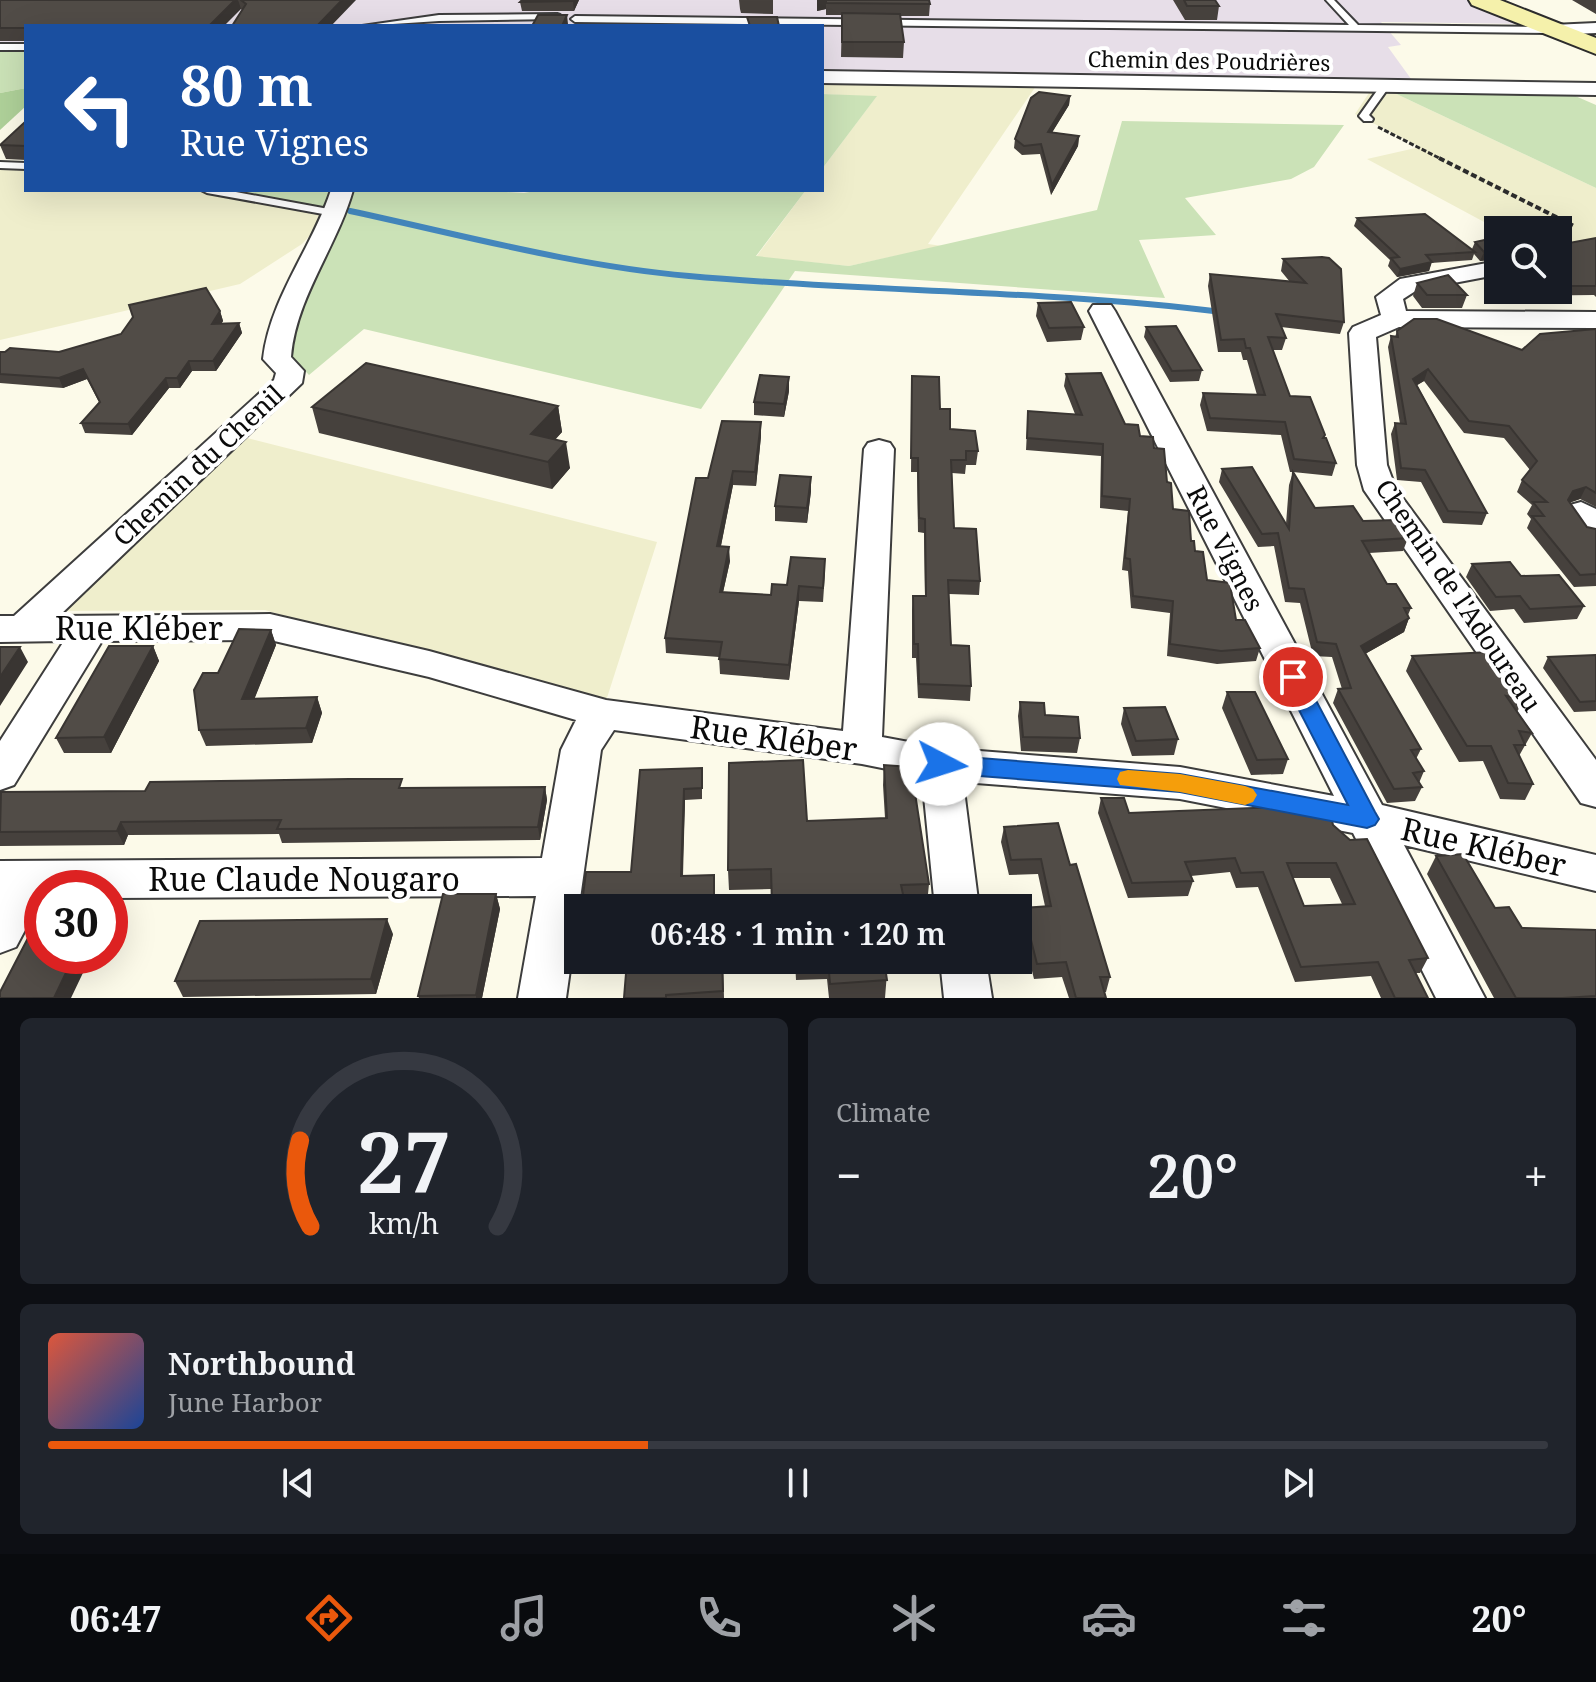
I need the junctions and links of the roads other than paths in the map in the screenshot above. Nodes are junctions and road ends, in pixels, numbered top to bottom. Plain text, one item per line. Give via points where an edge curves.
1 (1330, 0) edge
2 (1480, 0) edge
3 (436, 22) edge
4 (577, 23) edge
5 (401, 24) edge
6 (772, 24) edge
7 (824, 24) edge
8 (1355, 27) junction
9 (1596, 28) edge
10 (1552, 30) junction
11 (0, 47) edge
12 (24, 47) edge
13 (1596, 47) edge
14 (824, 77) edge
15 (1384, 87) junction
16 (1596, 89) edge
17 (1368, 119) road end
18 (0, 165) edge
19 (24, 166) edge
20 (231, 192) edge
21 (338, 201) edge
22 (1484, 271) edge
23 (1102, 311) dead end
24 (1395, 319) junction
25 (1596, 320) edge
26 (879, 449) dead end
27 (92, 627) junction
28 (12, 628) edge
29 (606, 714) junction
30 (862, 749) junction
31 (941, 764) junction
32 (0, 774) edge
33 (1596, 791) edge
34 (1367, 819) junction
35 (1596, 873) edge
36 (560, 877) junction
37 (15, 880) edge
38 (955, 894) edge
39 (0, 933) edge
40 (965, 974) edge
41 (542, 998) edge
42 (968, 998) edge
43 (1461, 998) edge

1 - 8 lane
2 - 10 street
3 - 4 lane
3 - 5 lane
4 - 6 lane
7 - 8 lane
8 - 10 lane
9 - 10 street
10 - 13 street
11 - 12 lane
14 - 15 street, Chemin des Poudrières
15 - 16 street, Chemin des Poudrières
15 - 17 lane via 1364,116
18 - 19 lane
20 - 21 lane
21 - 28 street, Chemin du Chenil via 277,346 277,359 290,371 288,383
22 - 24 street via 1409,284 1389,297
23 - 34 street, Rue Vignes
24 - 25 street, Chemin de l'Adoureau
24 - 33 street, Chemin de l'Adoureau via 1362,333 1372,465 1380,490
26 - 30 street
27 - 28 street, Rue Kléber
27 - 29 street, Rue Kléber via 270,627 429,664
27 - 32 street
29 - 30 street, Rue Kléber
29 - 36 street via 593,725 581,750
30 - 31 street, Rue Kléber
31 - 34 street, Rue Kléber via 1180,783
31 - 38 street
34 - 35 street, Rue Kléber
34 - 43 street, Rue Vignes
36 - 37 street, Rue Claude Nougaro
36 - 41 street
37 - 39 street
40 - 42 street

